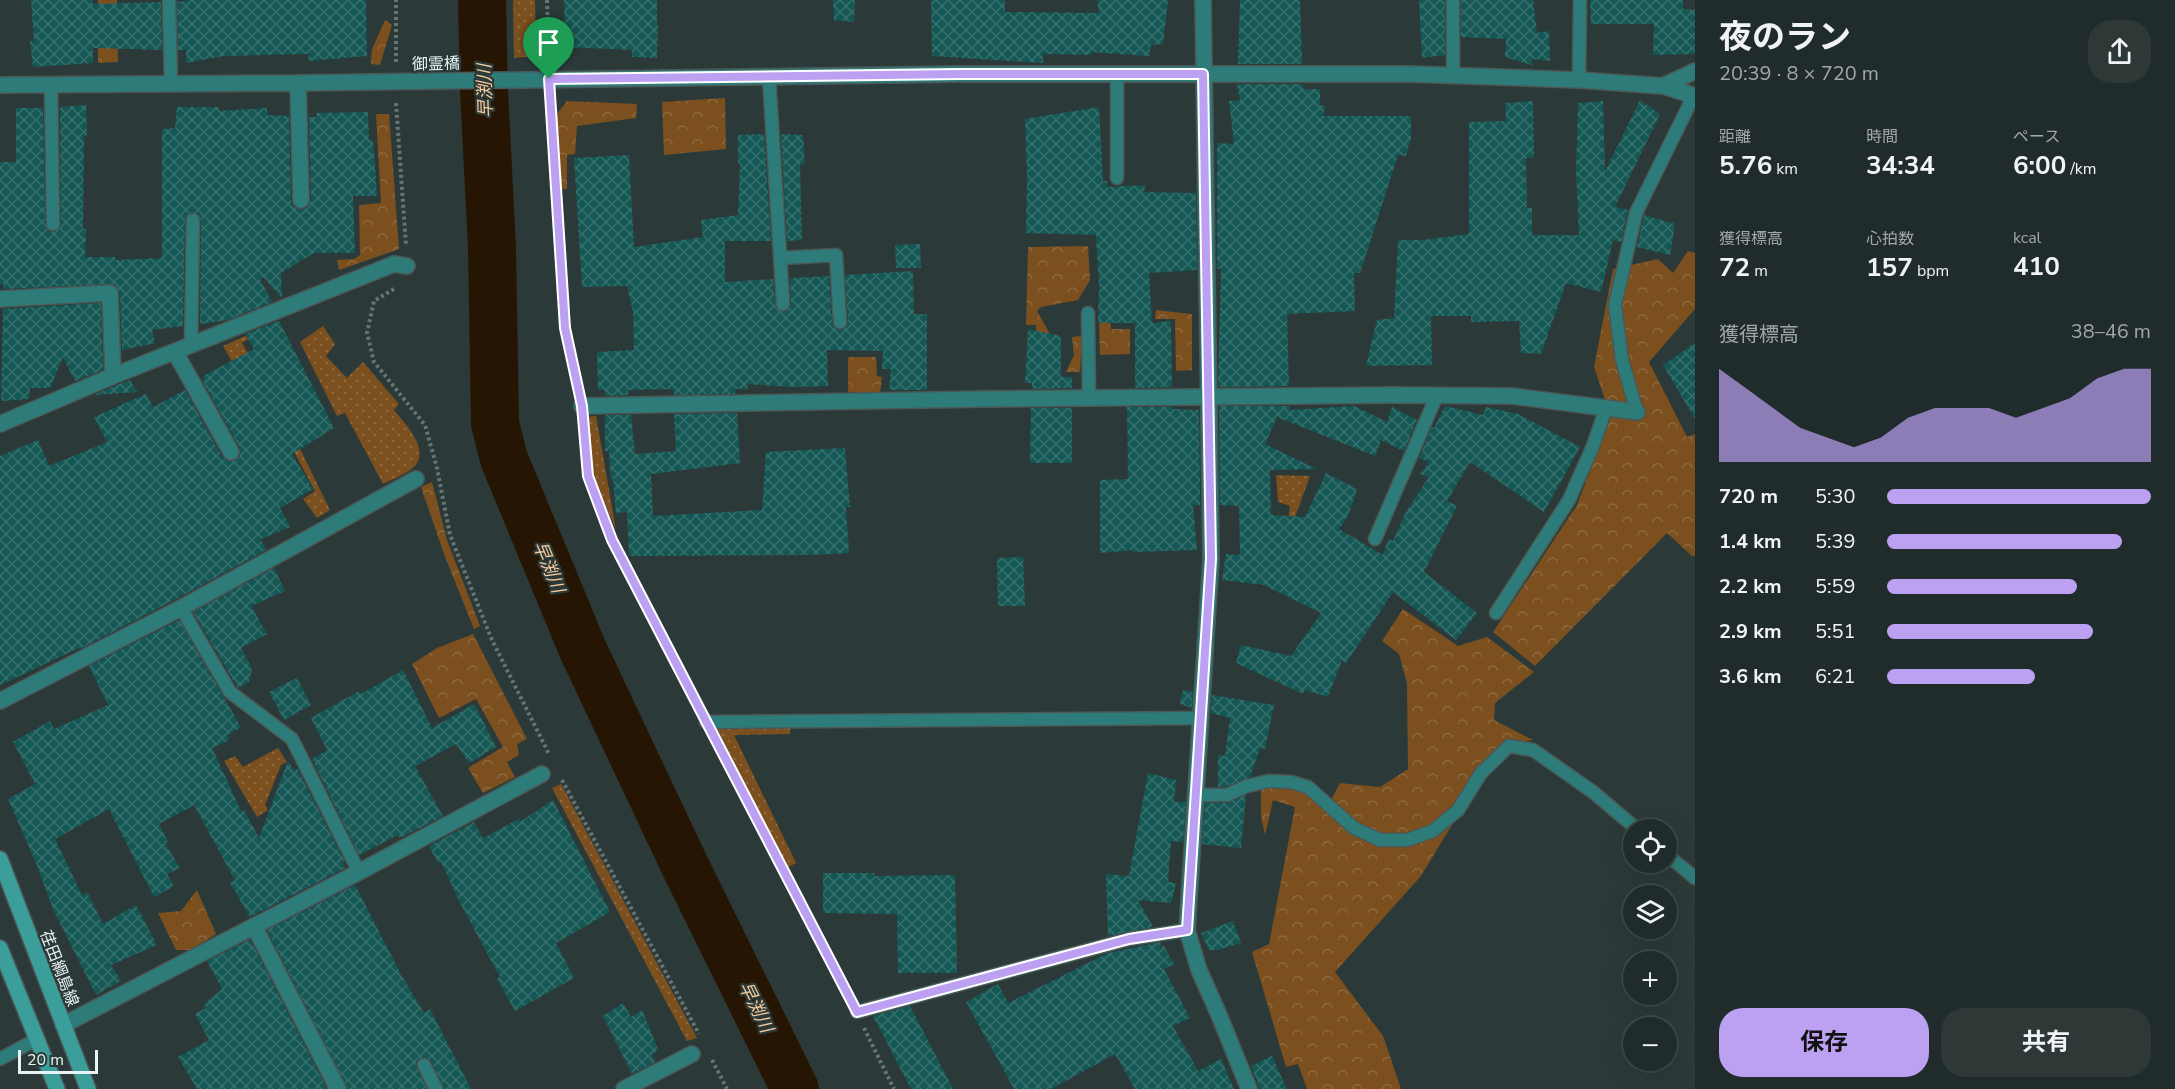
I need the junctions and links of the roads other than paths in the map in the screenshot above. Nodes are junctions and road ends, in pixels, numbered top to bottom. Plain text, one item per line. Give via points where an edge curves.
1 (169, 0) edge
2 (1203, 0) edge
3 (1452, 0) edge
4 (1580, 0) edge
5 (1695, 71) edge
6 (1116, 74) junction
7 (1203, 74) junction
8 (1453, 76) junction
9 (769, 77) junction
10 (1579, 80) junction
11 (171, 83) junction
12 (298, 83) junction
13 (51, 84) junction
14 (0, 85) edge
15 (1664, 86) junction
16 (1694, 96) edge
17 (1117, 178) dead end
18 (301, 200) dead end
19 (193, 220) dead end
20 (53, 224) dead end
21 (780, 258) junction
22 (407, 266) road end
23 (0, 299) edge
24 (783, 304) dead end
25 (1088, 313) dead end
26 (840, 322) dead end
27 (191, 346) junction
28 (175, 352) junction
29 (113, 376) junction
30 (1437, 395) junction
31 (1207, 397) junction
32 (1089, 398) junction
33 (582, 406) road end
34 (1606, 408) junction
35 (1637, 412) joint
36 (0, 424) edge
37 (231, 452) dead end
38 (416, 479) dead end
39 (1375, 539) dead end
40 (181, 608) junction
41 (1496, 613) dead end
42 (0, 701) edge
43 (1202, 718) junction
44 (706, 722) road end
45 (542, 774) dead end
46 (1195, 795) junction
47 (1625, 819) edge
48 (0, 859) edge
49 (1677, 862) edge
50 (359, 872) junction
51 (1694, 875) edge
52 (254, 926) junction
53 (1187, 930) junction
54 (0, 948) edge
55 (857, 1012) road end
56 (63, 1025) junction
57 (37, 1039) junction
58 (692, 1054) dead end
59 (0, 1059) edge
60 (424, 1065) dead end
61 (57, 1089) edge
62 (88, 1089) edge
63 (338, 1089) edge
64 (436, 1089) edge
65 (624, 1089) edge
66 (1249, 1089) edge

1 - 11 lane
2 - 7 street
3 - 8 lane
4 - 10 lane
5 - 15 street
6 - 7 street, 御霊橋
6 - 9 street, 御霊橋
6 - 17 lane
7 - 8 street, 御霊橋
7 - 31 street
8 - 10 street, 御霊橋
9 - 12 street, 御霊橋
9 - 21 lane
10 - 15 street, 御霊橋
11 - 12 street, 御霊橋
11 - 13 street, 御霊橋
12 - 18 street
13 - 14 street, 御霊橋
13 - 20 lane
15 - 16 street, 御霊橋
16 - 35 lane via 1636,213 1615,305 1622,360
19 - 27 lane
21 - 24 lane
21 - 26 lane via 836,255
22 - 27 street via 393,264
23 - 29 street via 110,293
25 - 32 lane
27 - 28 street
28 - 29 street
28 - 37 street
29 - 36 street
30 - 31 street
30 - 34 street via 1512,396
30 - 39 lane
31 - 32 street
31 - 43 street via 1211,559
32 - 33 street
34 - 35 street
34 - 41 lane via 1569,500
38 - 40 street
40 - 42 street
40 - 50 lane via 230,692 292,739
43 - 44 lane
43 - 46 street
45 - 50 street
46 - 47 lane via 1227,795 1269,781 1291,782 1308,787 1354,828 1380,840 1407,840 1433,831 1458,810 1481,773 1509,746 1533,750
46 - 53 street
48 - 56 main road, 荏田綱島線
49 - 51 lane
50 - 52 street
52 - 56 street
52 - 63 street
53 - 55 lane via 1129,939
53 - 66 street via 1199,970
54 - 57 main road
56 - 62 main road, 荏田綱島線
57 - 59 lane
57 - 61 main road
58 - 65 street
60 - 64 lane

